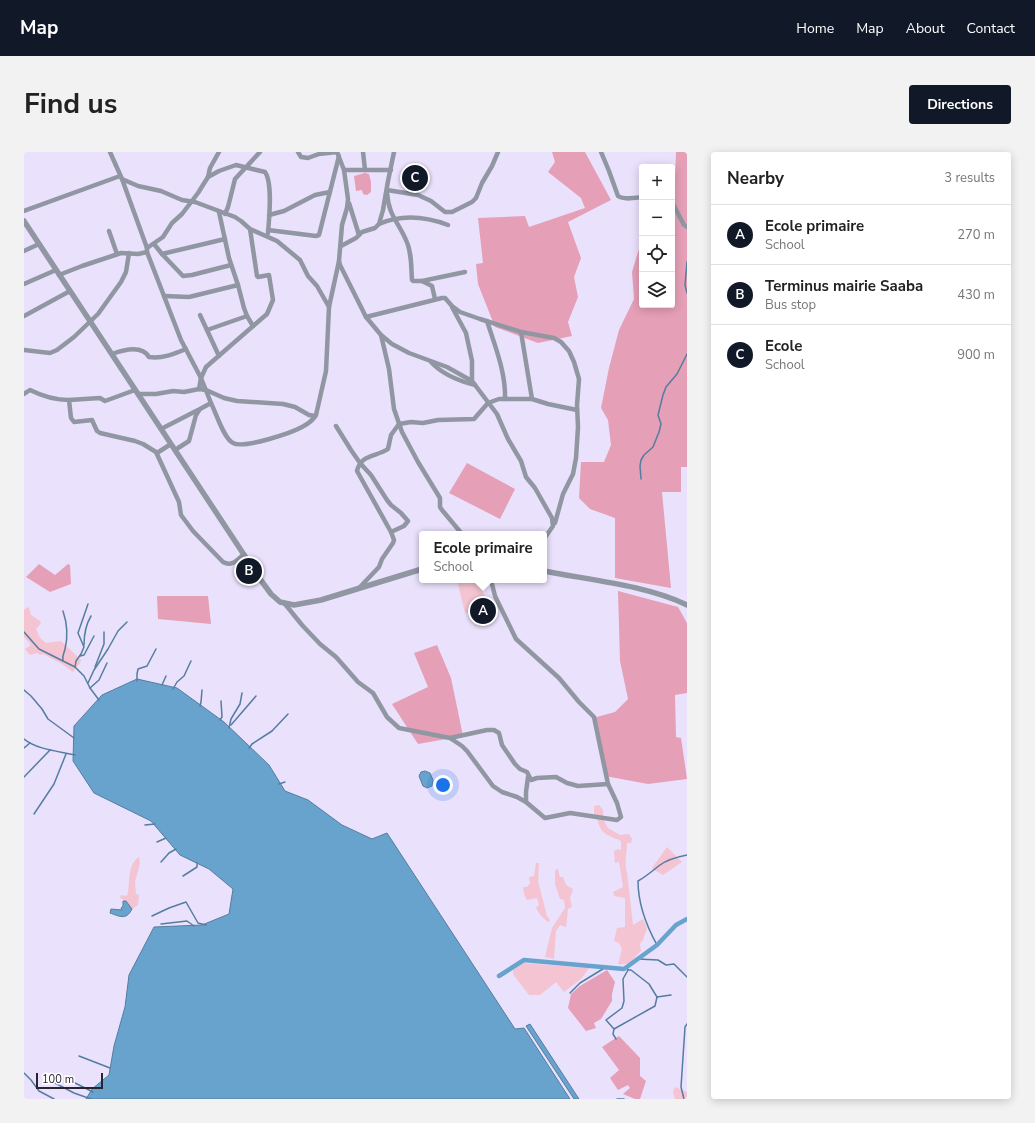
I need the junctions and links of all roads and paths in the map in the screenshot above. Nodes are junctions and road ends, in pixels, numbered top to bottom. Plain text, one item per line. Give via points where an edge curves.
1 (111, 152) edge
2 (219, 152) edge
3 (260, 152) edge
4 (298, 152) edge
5 (364, 152) edge
6 (394, 152) edge
7 (498, 152) edge
8 (601, 152) edge
9 (338, 153) edge
10 (245, 167) junction
11 (344, 170) junction
12 (365, 170) junction
13 (391, 170) junction
14 (121, 177) junction
15 (208, 177) junction
16 (330, 192) junction
17 (387, 192) junction
18 (639, 197) edge
19 (348, 199) junction
20 (191, 202) junction
21 (675, 208) edge
22 (24, 211) edge
23 (219, 212) junction
24 (225, 214) junction
25 (269, 215) junction
26 (393, 218) junction
27 (24, 221) edge
28 (379, 224) junction
29 (448, 225) dead end
30 (687, 227) edge
31 (250, 229) junction
32 (268, 230) junction
33 (109, 231) dead end
34 (359, 235) junction
35 (267, 237) junction
36 (225, 239) junction
37 (39, 244) junction
38 (154, 244) junction
39 (341, 246) junction
40 (147, 250) junction
41 (24, 251) edge
42 (129, 253) junction
43 (117, 254) junction
44 (162, 254) junction
45 (339, 260) junction
46 (232, 265) junction
47 (58, 272) junction
48 (465, 272) dead end
49 (422, 281) junction
50 (24, 284) edge
51 (238, 285) junction
52 (70, 291) junction
53 (164, 296) junction
54 (435, 299) junction
55 (452, 306) junction
56 (329, 307) junction
57 (200, 315) dead end
58 (24, 316) edge
59 (247, 316) junction
60 (366, 317) junction
61 (90, 321) junction
62 (487, 321) junction
63 (254, 326) junction
64 (207, 330) junction
65 (521, 332) junction
66 (381, 335) junction
67 (186, 349) junction
68 (24, 350) edge
69 (112, 354) junction
70 (219, 356) junction
71 (201, 378) junction
72 (473, 383) junction
73 (199, 389) junction
74 (206, 390) junction
75 (137, 392) junction
76 (24, 394) edge
77 (505, 399) junction
78 (532, 399) junction
79 (69, 400) junction
80 (211, 403) junction
81 (488, 403) junction
82 (200, 409) junction
83 (578, 410) junction
84 (315, 416) junction
85 (399, 424) junction
86 (336, 426) dead end
87 (161, 429) junction
88 (171, 444) junction
89 (175, 450) junction
90 (157, 453) junction
91 (360, 463) junction
92 (554, 524) junction
93 (460, 531) edge
94 (391, 532) junction
95 (547, 536) edge
96 (244, 554) junction
97 (419, 570) edge
98 (547, 573) edge
99 (492, 583) edge
100 (360, 587) junction
101 (284, 604) junction
102 (687, 605) edge
103 (450, 738) junction
104 (529, 782) junction
105 (608, 784) junction
106 (526, 794) junction
107 (520, 798) junction
108 (526, 802) junction

1 - 14 street
2 - 15 street
3 - 10 street
4 - 9 street via 304,158
5 - 12 street
6 - 13 street
7 - 17 street via 476,198 452,212 445,212 418,195
8 - 18 street via 618,196
9 - 11 street
9 - 16 street
10 - 15 street via 233,165
10 - 24 street via 233,183
10 - 25 street via 265,172 267,175
11 - 12 street
11 - 19 street
12 - 13 street
13 - 17 street
14 - 20 street via 138,186
14 - 22 street
14 - 40 street
15 - 20 street
16 - 25 street via 316,195 284,211
16 - 32 street via 318,236
17 - 26 street via 389,211
17 - 28 street
19 - 34 street
19 - 39 street via 342,225
20 - 23 street
20 - 38 street via 163,237
21 - 30 street
23 - 24 street
23 - 36 street
24 - 31 street via 239,219
25 - 32 street
26 - 28 street
26 - 29 street via 429,218
26 - 49 street via 409,248 412,280
27 - 37 street
28 - 34 street
31 - 35 street
31 - 63 street via 257,276 269,275 273,300 265,317
32 - 35 street
33 - 43 street
34 - 39 street
35 - 56 street via 277,241 300,260
36 - 44 street
36 - 46 street
37 - 41 street
37 - 47 street
38 - 40 street
38 - 44 street
39 - 45 street
40 - 42 street via 138,254
40 - 53 street
42 - 43 street
42 - 61 street via 124,277 98,314
43 - 47 street
44 - 46 street via 183,276
45 - 56 street
45 - 60 street
46 - 51 street
47 - 50 street
47 - 52 street
48 - 49 street
49 - 54 street via 432,286
51 - 53 street via 189,297
51 - 59 street
52 - 58 street
52 - 61 street
53 - 67 street
54 - 55 street via 445,298
54 - 60 street
55 - 62 street via 465,314
55 - 72 street via 466,333 472,361
56 - 84 street via 326,371
57 - 64 street
59 - 63 street
59 - 64 street
60 - 66 street
61 - 68 street via 55,352
61 - 69 street
62 - 65 street
62 - 77 street via 505,385
63 - 70 street
64 - 70 street
65 - 78 street
65 - 83 street via 554,338 569,351 579,380
66 - 72 street via 409,353 454,370
66 - 85 street
67 - 69 street via 154,358 140,350 125,350
67 - 71 street
69 - 75 street
70 - 71 street via 206,367
71 - 73 street
71 - 74 street
72 - 81 street
73 - 74 street
73 - 75 street via 156,394
74 - 80 street
74 - 84 street via 231,399 283,404
75 - 79 street via 106,401 100,398
75 - 87 street
76 - 79 street via 30,390 37,394
77 - 78 street
77 - 81 street
78 - 83 street
79 - 90 street via 71,418 74,422 92,420 100,433 142,444
80 - 82 street
80 - 84 street via 230,441 238,445 258,442 302,427
81 - 85 street via 474,419
81 - 92 street via 497,414 522,461 526,477 544,503
82 - 87 street
82 - 89 street via 195,416 189,441
83 - 92 street via 574,474 563,494
85 - 91 street via 391,435 387,450
85 - 93 street via 440,497 442,510
86 - 91 street
87 - 88 street
88 - 89 street
88 - 90 street
89 - 96 street
90 - 96 street via 181,515 192,531 228,565
91 - 94 street via 357,473
91 - 94 street via 391,505 407,519 407,524
92 - 95 street
94 - 100 street via 393,543 379,567
96 - 101 street via 265,587
97 - 100 street
98 - 102 street via 640,590
99 - 105 street via 495,596 516,639 559,678 594,717
100 - 101 street via 310,602
101 - 103 street via 358,682 373,693 387,717 396,726
103 - 104 street via 487,730 497,731 502,745 515,764 527,772
103 - 107 street via 467,751 493,786
104 - 105 street via 537,778 556,777 578,786
104 - 106 street
105 - 108 street via 621,816 618,820 570,812 545,818
106 - 107 street
106 - 108 street
107 - 108 street

